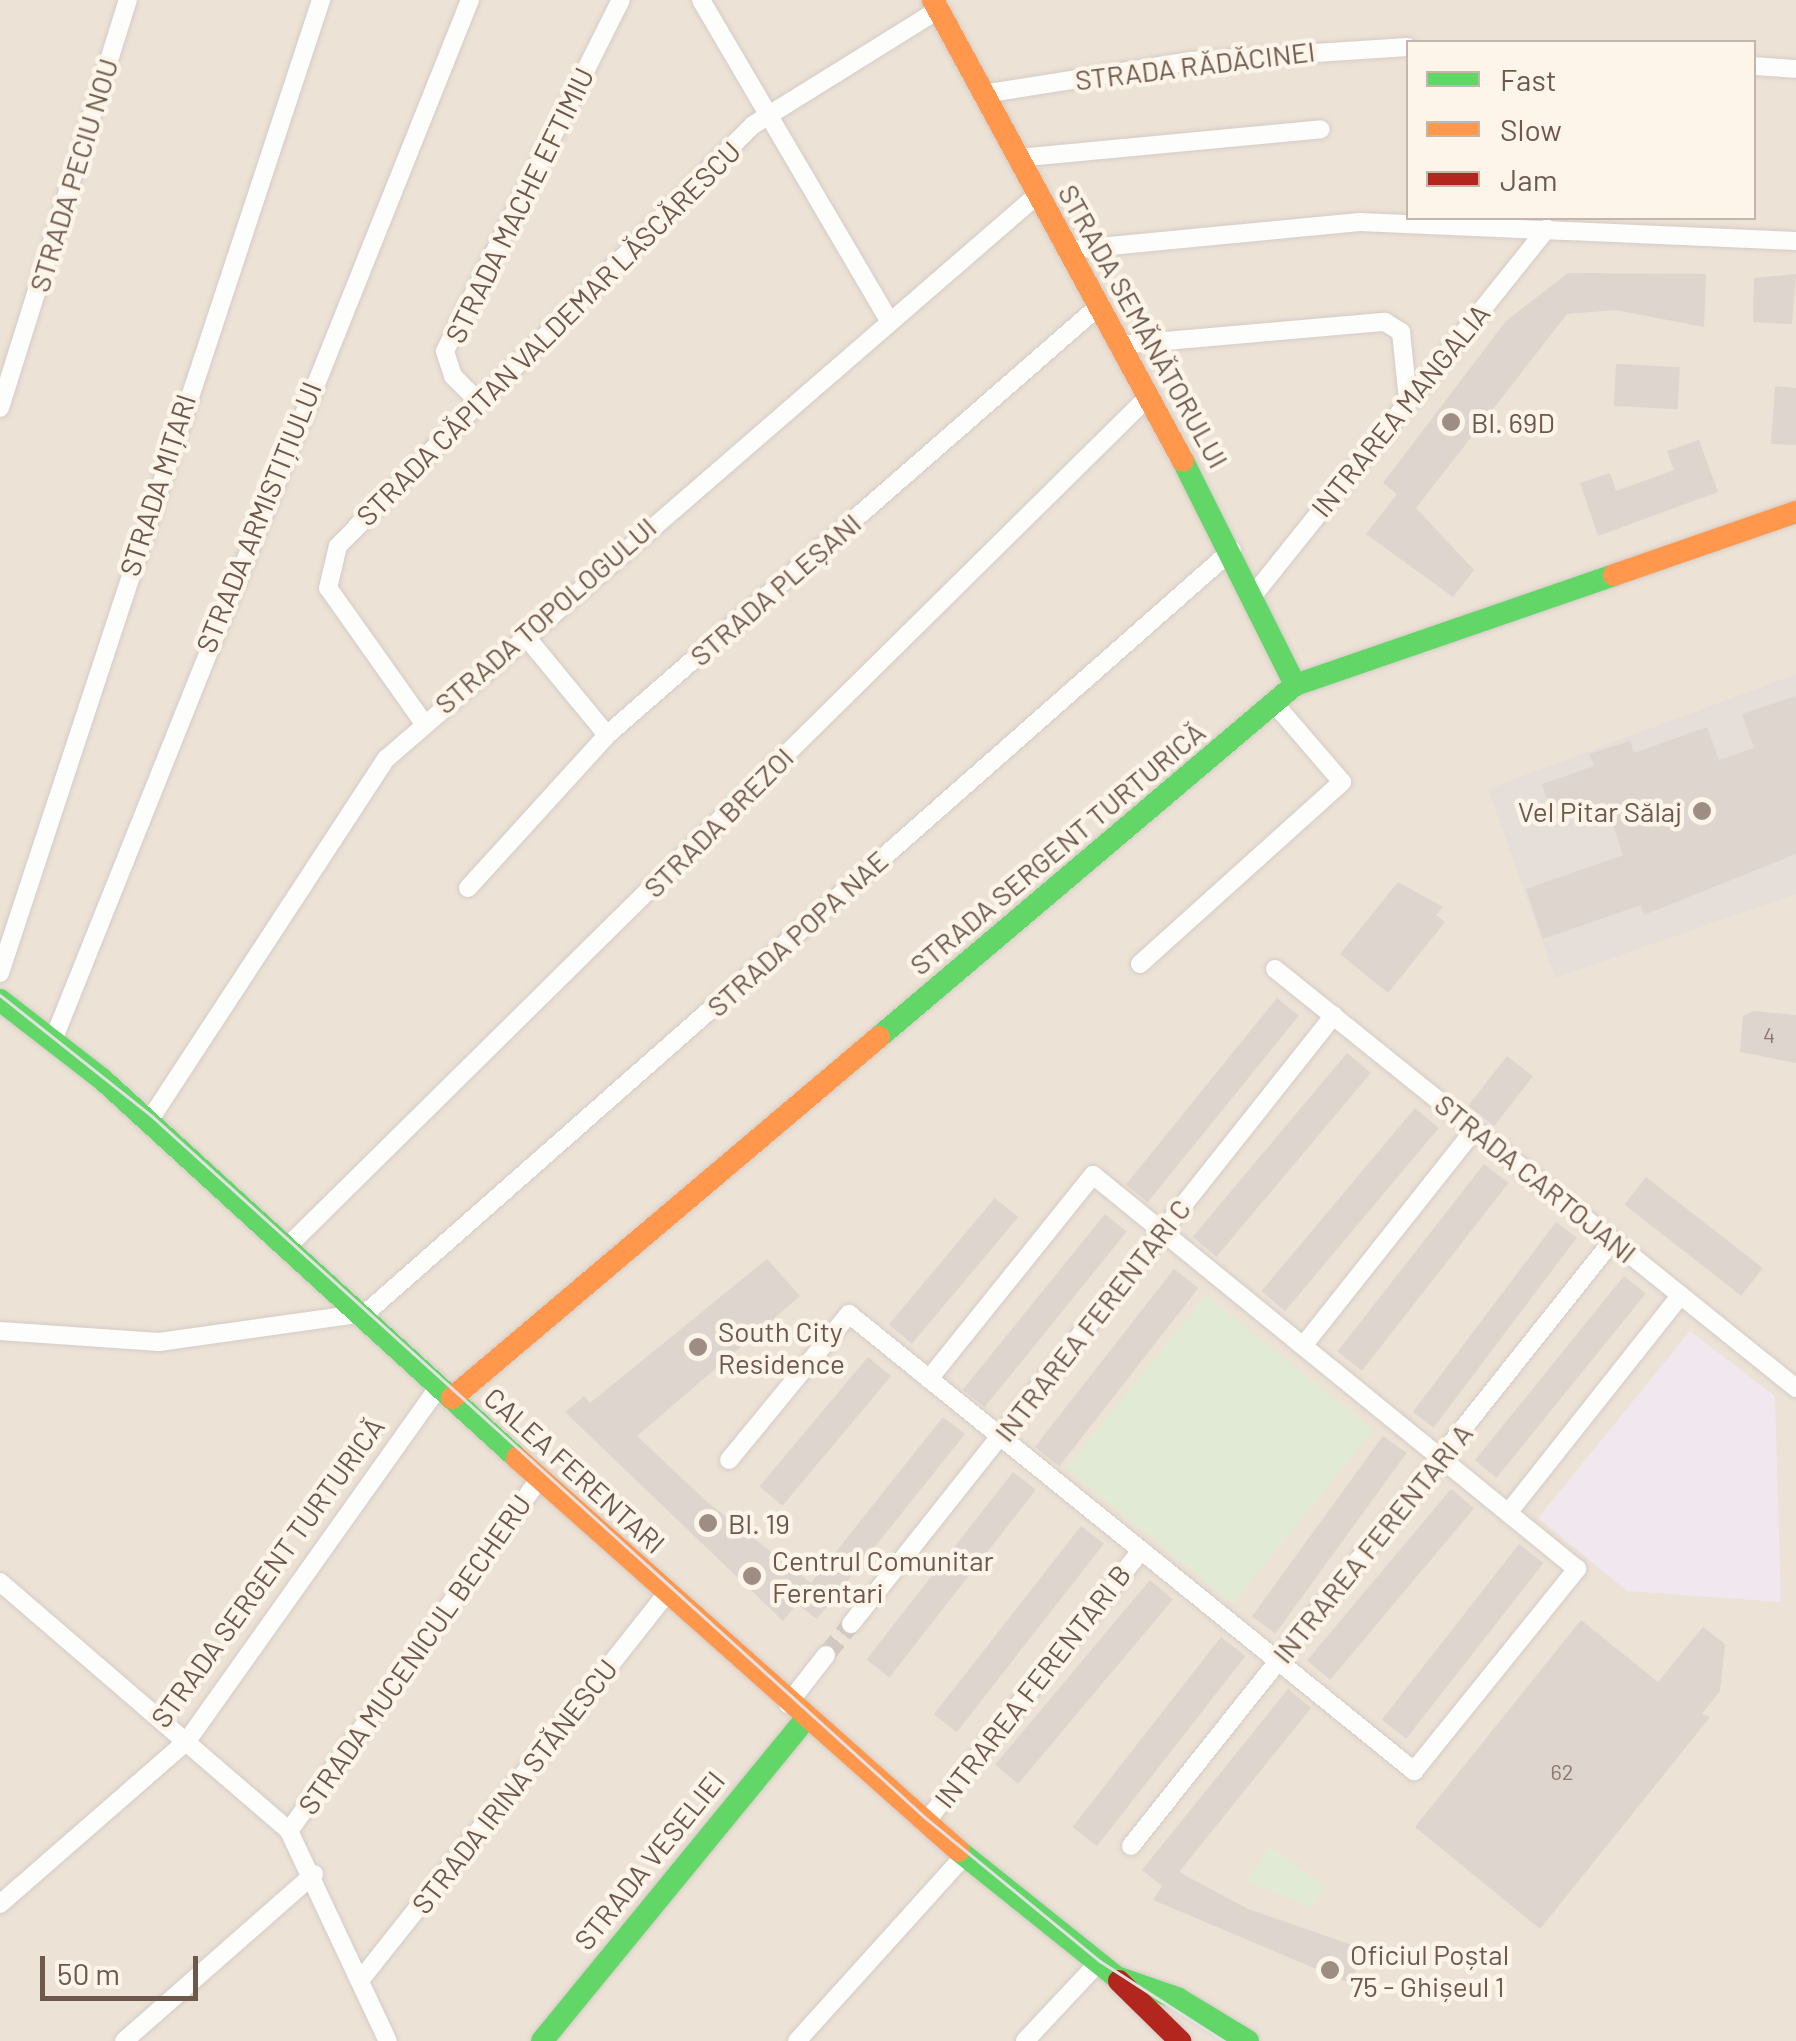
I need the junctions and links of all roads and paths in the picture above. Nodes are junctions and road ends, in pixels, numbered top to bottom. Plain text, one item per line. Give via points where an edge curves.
1 (128, 0) edge
2 (320, 0) edge
3 (470, 0) edge
4 (620, 0) edge
5 (701, 0) edge
6 (936, 5) edge
7 (1406, 47) edge
8 (1756, 66) edge
9 (1796, 69) edge
10 (983, 94) junction
11 (768, 114) junction
12 (1321, 129) dead end
13 (1017, 158) junction
14 (1037, 195) junction
15 (1547, 228) junction
16 (1796, 241) edge
17 (1068, 250) junction
18 (1099, 306) junction
19 (888, 319) junction
20 (1120, 345) junction
21 (1148, 396) junction
22 (1408, 400) junction
23 (480, 404) junction
24 (0, 408) edge
25 (1796, 512) edge
26 (1232, 550) junction
27 (1255, 592) junction
28 (523, 633) junction
29 (1295, 685) junction
30 (1274, 703) junction
31 (423, 722) junction
32 (607, 736) junction
33 (468, 888) dead end
34 (1140, 964) dead end
35 (1275, 969) dead end
36 (0, 972) edge
37 (0, 1000) edge
38 (1334, 1015) junction
39 (54, 1038) junction
40 (149, 1121) junction
41 (1476, 1129) junction
42 (1162, 1232) junction
43 (1613, 1240) junction
44 (288, 1247) junction
45 (1680, 1296) junction
46 (361, 1315) junction
47 (0, 1331) edge
48 (1303, 1346) junction
49 (930, 1379) junction
50 (1796, 1388) edge
51 (445, 1392) junction
52 (1000, 1436) junction
53 (1440, 1458) junction
54 (729, 1460) dead end
55 (540, 1478) junction
56 (1508, 1513) junction
57 (1141, 1550) junction
58 (0, 1582) edge
59 (666, 1594) junction
60 (851, 1624) tunnel mouth
61 (826, 1655) tunnel mouth
62 (1278, 1661) junction
63 (796, 1712) junction
64 (187, 1741) junction
65 (925, 1823) junction
66 (288, 1831) junction
67 (1131, 1846) dead end
68 (964, 1856) junction
69 (314, 1874) junction
70 (0, 1904) edge
71 (1107, 1970) junction
72 (362, 1978) junction
73 (124, 2041) edge
74 (388, 2041) edge
75 (542, 2041) edge
76 (797, 2041) edge
77 (1024, 2041) edge
78 (1180, 2041) edge
79 (1248, 2041) edge

1 - 24 street, STRADA PECIU NOU
2 - 36 street, STRADA MIȚARI
3 - 39 street, STRADA ARMISTIȚIULUI
4 - 23 street, STRADA MACHE EFTIMIU via 445,351 453,376
5 - 11 street
6 - 10 street, STRADA SEMĂNĂTORULUI
6 - 11 street, STRADA CĂPITAN VALDEMAR LĂSCĂRESCU
7 - 10 street, STRADA RĂDĂCINEI via 1191,62
8 - 9 street
10 - 13 street, STRADA SEMĂNĂTORULUI
11 - 19 street
11 - 23 street, STRADA CĂPITAN VALDEMAR LĂSCĂRESCU
12 - 13 street
13 - 14 street, STRADA SEMĂNĂTORULUI
14 - 17 street, STRADA SEMĂNĂTORULUI
14 - 19 street, STRADA TOPOLOGULUI
15 - 16 street
15 - 17 street via 1360,222
15 - 22 street, INTRAREA MANGALIA
17 - 18 street, STRADA SEMĂNĂTORULUI
18 - 20 street, STRADA SEMĂNĂTORULUI
18 - 32 street, STRADA PLEȘANI
19 - 28 street, STRADA TOPOLOGULUI
20 - 21 street, STRADA SEMĂNĂTORULUI
20 - 22 street via 1385,322 1402,332
21 - 26 street, STRADA SEMĂNĂTORULUI
21 - 44 street, STRADA BREZOI
22 - 27 street, INTRAREA MANGALIA
23 - 31 street, STRADA CĂPITAN VALDEMAR LĂSCĂRESCU via 338,546 325,574
25 - 29 street, STRADA SERGENT TURTURICĂ
26 - 27 street, STRADA SEMĂNĂTORULUI
26 - 46 street, STRADA POPA NAE
27 - 29 street, STRADA SEMĂNĂTORULUI
28 - 31 street, STRADA TOPOLOGULUI
28 - 32 street
29 - 30 street, STRADA SERGENT TURTURICĂ
30 - 34 street via 1342,782
30 - 51 street, STRADA SERGENT TURTURICĂ
31 - 40 street, STRADA TOPOLOGULUI via 368,781
32 - 33 street, STRADA PLEȘANI
35 - 38 street, STRADA CARTOJANI
37 - 39 street, CALEA FERENTARI
38 - 41 street, STRADA CARTOJANI
38 - 42 street, INTRAREA FERENTARI C
39 - 40 street, CALEA FERENTARI
40 - 44 street, CALEA FERENTARI
41 - 43 street, STRADA CARTOJANI
41 - 48 street
42 - 48 street
42 - 49 street via 1093,1176
42 - 52 street, INTRAREA FERENTARI C
43 - 45 street, STRADA CARTOJANI
43 - 53 street, INTRAREA FERENTARI A
44 - 46 street, CALEA FERENTARI
45 - 50 street, STRADA CARTOJANI
45 - 56 street
46 - 47 street via 159,1342
46 - 51 street, CALEA FERENTARI
48 - 53 street
49 - 52 street
49 - 54 street via 849,1314
51 - 55 street, CALEA FERENTARI
51 - 64 street, STRADA SERGENT TURTURICĂ
52 - 57 street
52 - 60 street, INTRAREA FERENTARI C
53 - 56 street
53 - 62 street, INTRAREA FERENTARI A
55 - 59 street, CALEA FERENTARI
55 - 66 street, STRADA MUCENICUL BECHERU
56 - 62 street via 1577,1569 1414,1771
57 - 62 street
57 - 65 street, INTRAREA FERENTARI B
58 - 64 street
59 - 63 street, CALEA FERENTARI
59 - 72 street, STRADA IRINA STĂNESCU
61 - 63 street
62 - 67 street, INTRAREA FERENTARI A
63 - 65 street, CALEA FERENTARI
63 - 75 street, STRADA VESELIEI
64 - 66 street
64 - 70 street, STRADA SERGENT TURTURICĂ
65 - 68 street, CALEA FERENTARI
66 - 69 street
68 - 71 street, CALEA FERENTARI
68 - 76 street
69 - 72 street
69 - 73 street
71 - 77 street
71 - 78 street, CALEA FERENTARI
71 - 79 street, CALEA FERENTARI via 1177,1998
72 - 74 street

